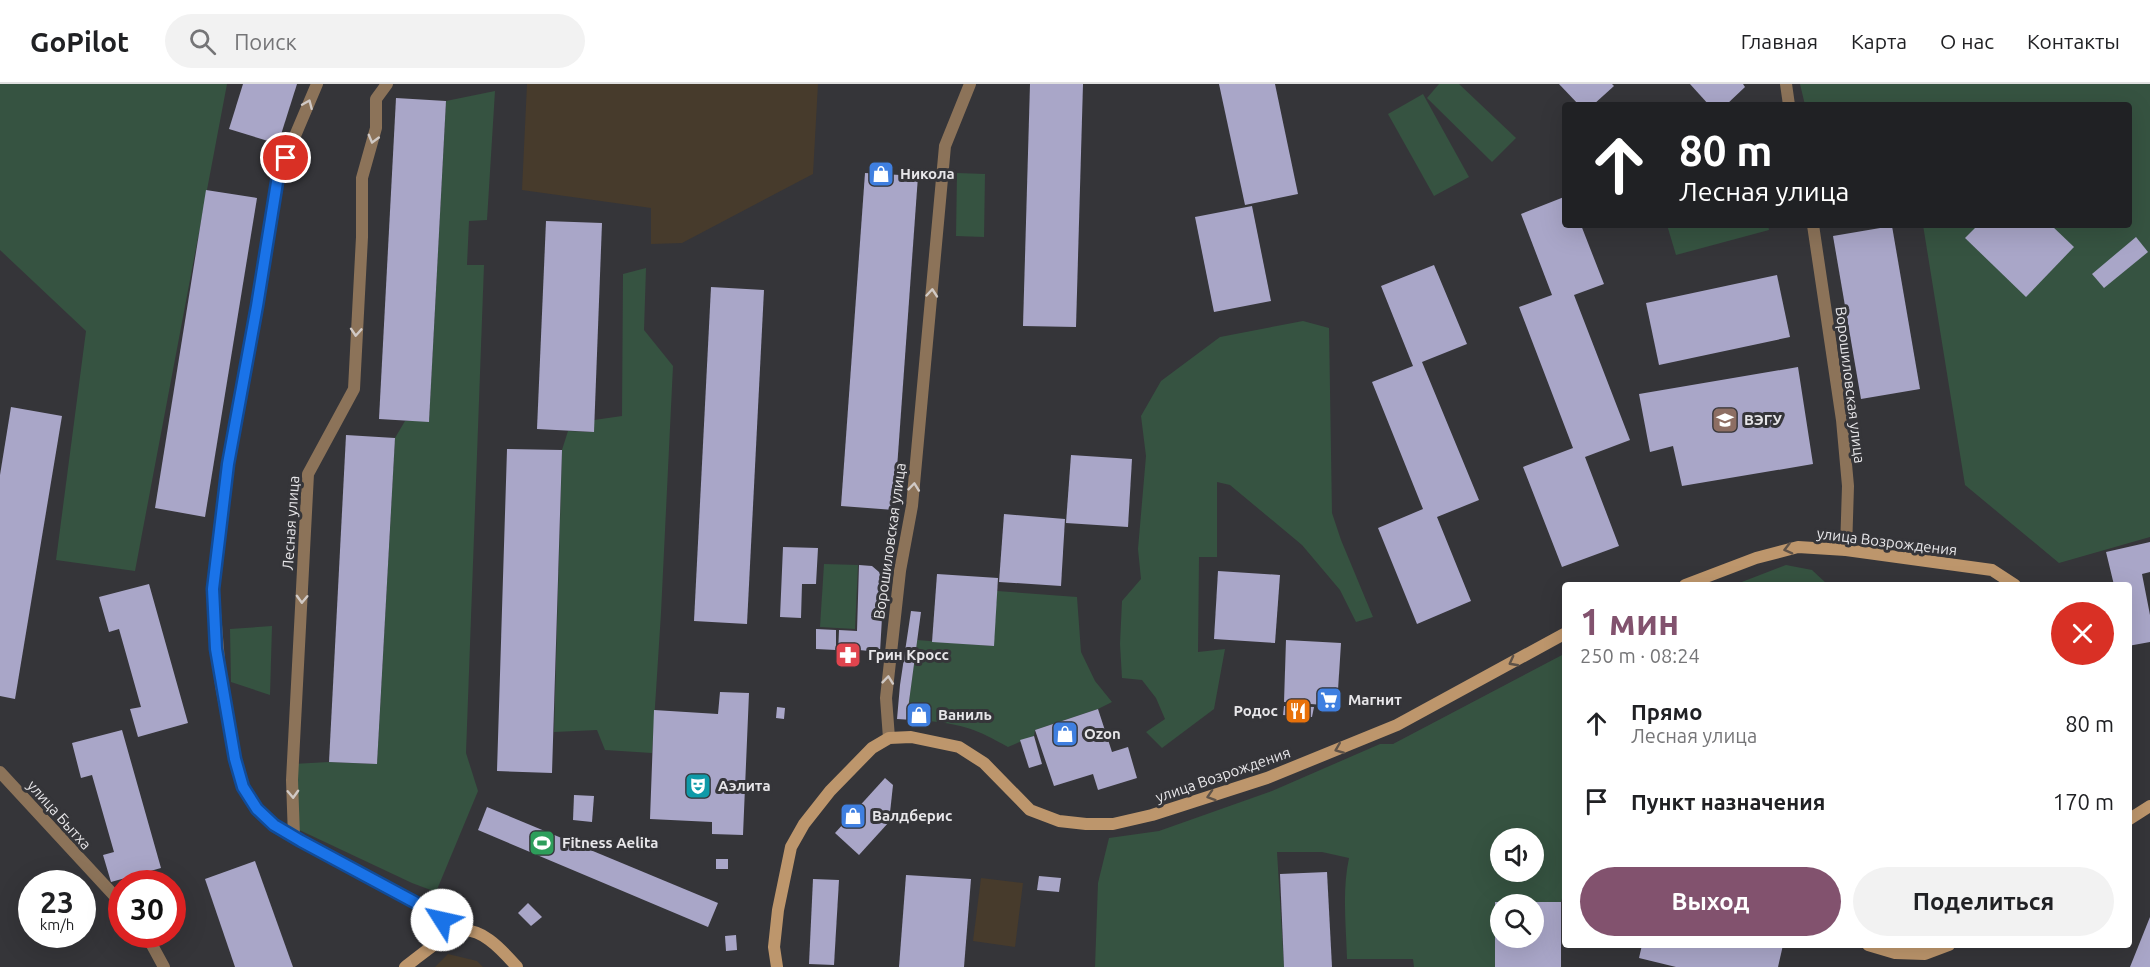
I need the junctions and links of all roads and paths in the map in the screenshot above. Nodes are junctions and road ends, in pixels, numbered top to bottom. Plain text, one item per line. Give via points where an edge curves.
1 (317, 84) edge
2 (387, 84) edge
3 (970, 84) edge
4 (1786, 84) edge
5 (1789, 102) edge
6 (1813, 228) edge
7 (1846, 550) junction
8 (1693, 582) edge
9 (2011, 582) edge
10 (1562, 635) edge
11 (890, 738) junction
12 (0, 772) edge
13 (2150, 806) edge
14 (2132, 817) edge
15 (294, 837) junction
16 (108, 889) edge
17 (455, 932) junction
18 (154, 948) edge
19 (1878, 948) edge
20 (1941, 948) edge
21 (164, 967) edge
22 (405, 967) edge
23 (517, 967) edge
24 (777, 967) edge

15 -> 1 street via 257,809 243,787 216,649 213,589 228,464 278,176
2 -> 15 street, Лесная улица via 376,99 376,128 362,178 354,389 308,474 292,780
11 -> 3 street, Ворошиловская улица via 886,698 913,495 945,146
4 - 5 street
6 - 7 street, Ворошиловская улица via 1842,420 1848,486
7 -> 8 street, улица Возрождения via 1798,547
7 - 9 street, улица Возрождения via 1992,570
10 -> 11 street, улица Возрождения via 1397,725 1267,778 1113,824 1059,821 1030,810 984,763 959,747 911,737
11 - 24 street via 872,748 830,791 791,847 778,910 774,947
12 - 16 street, улица Бытха
13 - 14 street
15 - 17 street via 429,909
17 - 22 street
17 - 23 street via 472,932 487,938
18 - 21 street
19 - 20 street via 1925,954

